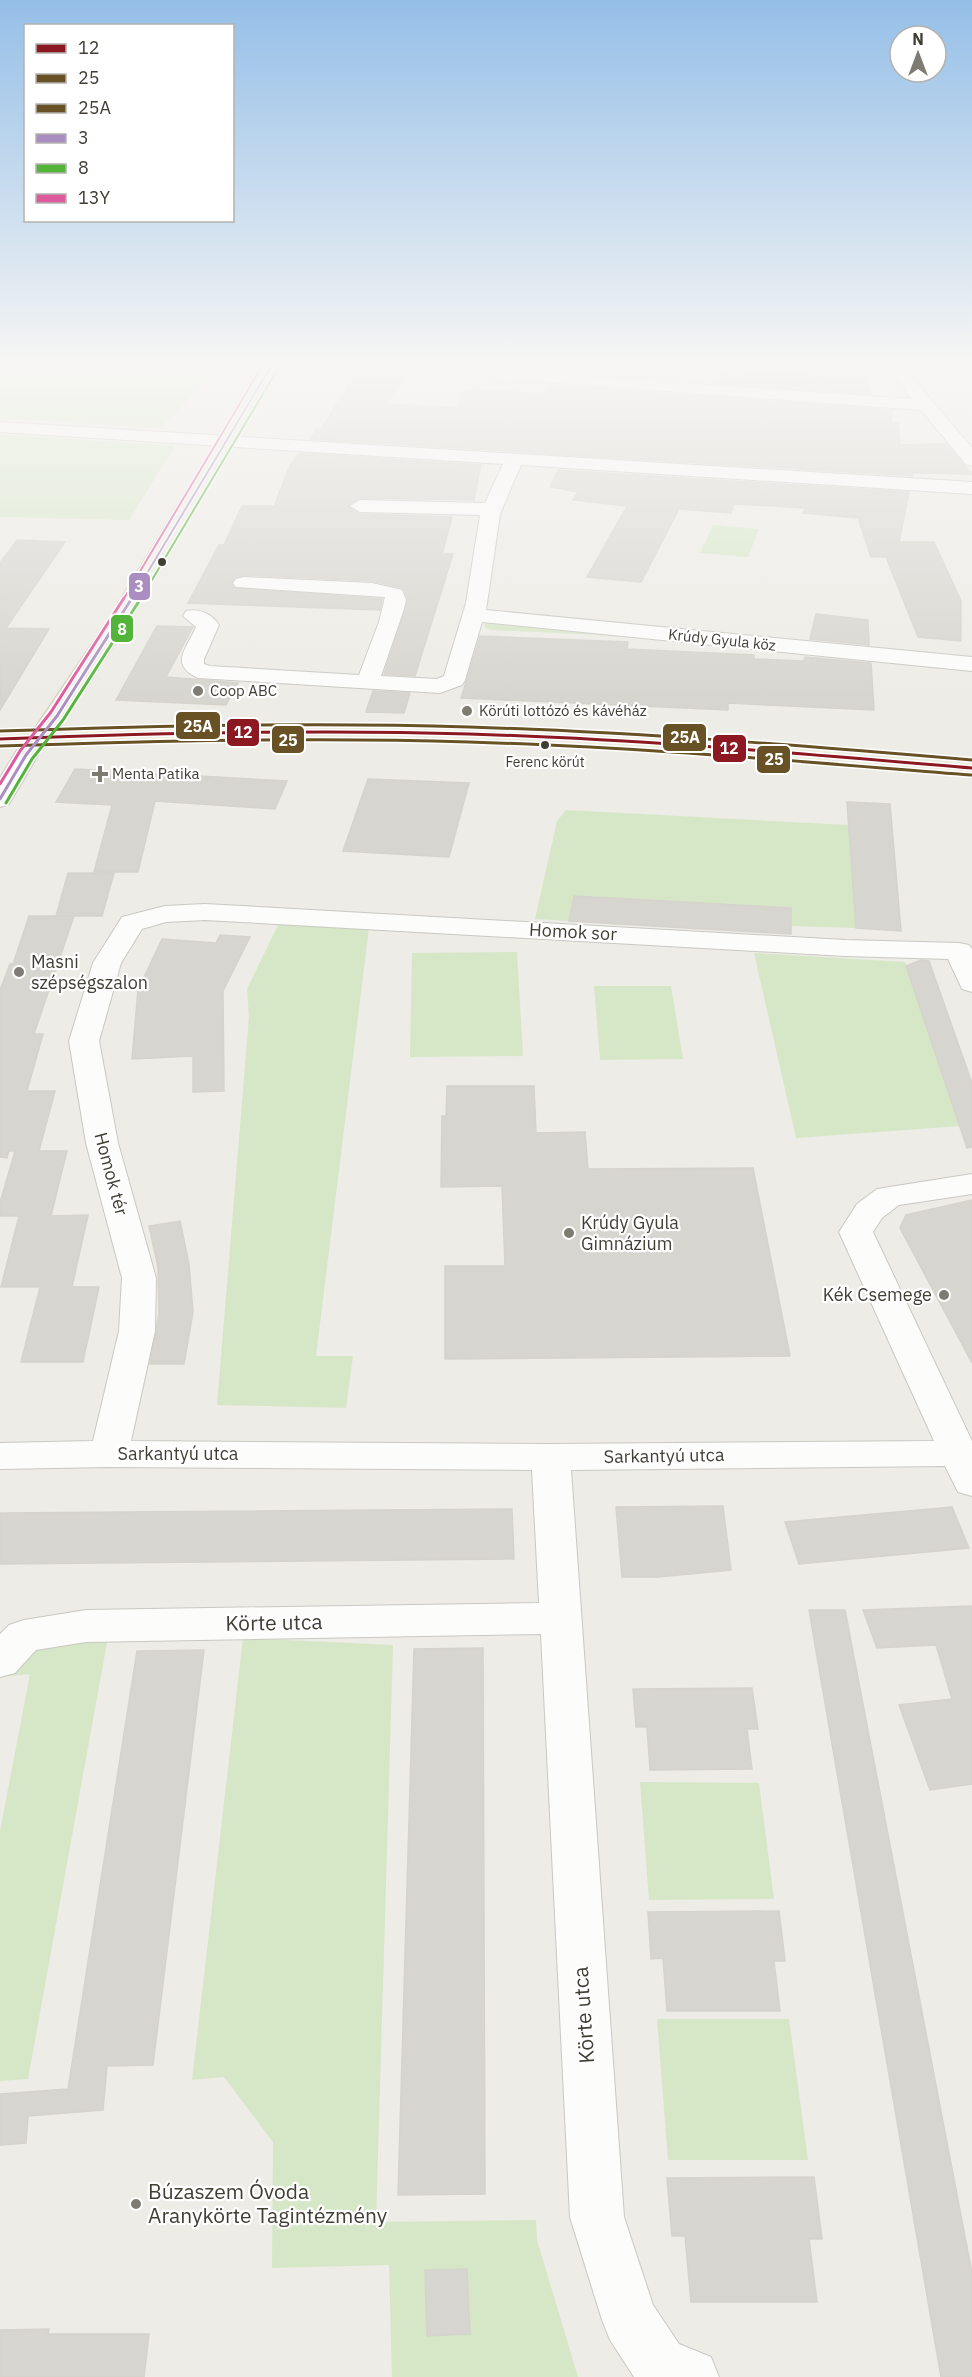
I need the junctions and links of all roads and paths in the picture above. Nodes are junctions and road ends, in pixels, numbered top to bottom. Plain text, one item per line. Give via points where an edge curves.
1 (204, 479) edge
2 (505, 479) edge
3 (807, 479) edge
4 (972, 489) edge
5 (360, 506) dead end
6 (491, 509) junction
7 (243, 583) dead end
8 (473, 615) junction
9 (194, 616) dead end
10 (972, 664) edge
11 (367, 682) junction
12 (0, 739) edge
13 (34, 746) junction
14 (0, 756) edge
15 (972, 768) edge
16 (972, 787) edge
17 (0, 799) edge
18 (154, 916) joint
19 (972, 983) edge
20 (972, 1184) edge
21 (954, 1448) junction
22 (109, 1454) junction
23 (0, 1456) edge
24 (551, 1457) junction
25 (972, 1482) edge
26 (560, 1618) junction
27 (0, 1661) edge
28 (691, 2377) edge

1 - 13 main road via 119,620
2 - 6 street
3 - 4 street
5 - 6 street
6 - 8 street
7 - 11 street via 389,589 396,597
8 - 10 street, Krúdy Gyula köz
8 - 11 street via 454,680 441,686
9 - 11 street via 208,625 193,659 193,667 206,673
12 - 13 main road
13 - 14 main road
13 - 15 main road via 408,733 722,748
13 - 16 main road via 490,754 709,765
13 - 17 street
18 - 19 street, Homok sor via 205,912 959,951
18 - 22 street, Homok tér via 132,923 123,934 97,989 84,1041 102,1143 140,1278 137,1331
20 - 21 street via 889,1196 869,1211 856,1232
21 - 24 street, Sarkantyú utca via 942,1454
21 - 25 street
22 - 23 street, Sarkantyú utca
22 - 24 street, Sarkantyú utca
24 - 26 street, Körte utca
26 - 27 street, Körte utca via 86,1626 24,1636
26 - 28 street, Körte utca via 597,2217 630,2320 660,2366

